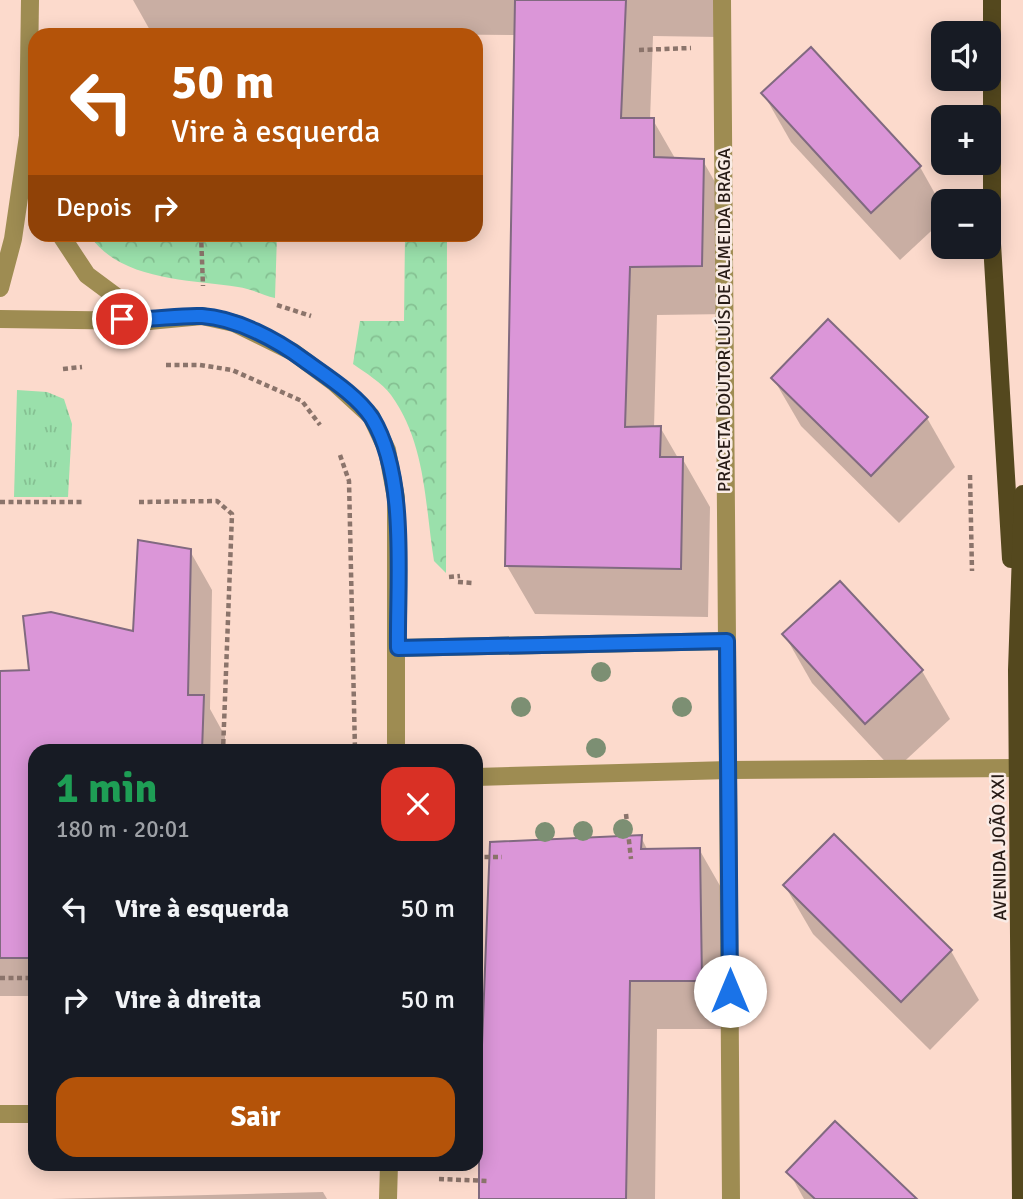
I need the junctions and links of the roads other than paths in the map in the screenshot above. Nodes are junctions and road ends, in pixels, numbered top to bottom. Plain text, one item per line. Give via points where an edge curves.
1 (30, 0) edge
2 (722, 0) edge
3 (992, 0) edge
4 (30, 28) edge
5 (28, 136) edge
6 (65, 242) edge
7 (0, 288) edge
8 (0, 319) edge
9 (149, 321) junction
10 (1023, 494) edge
11 (727, 641) junction
12 (398, 648) junction
13 (1017, 670) junction
14 (396, 744) edge
15 (1018, 768) junction
16 (729, 770) junction
17 (483, 778) edge
18 (0, 1114) edge
19 (28, 1115) edge
20 (389, 1171) edge
21 (387, 1199) edge
22 (731, 1199) edge
23 (1021, 1199) edge

1 - 4 street
2 - 11 street, PRACETA DOUTOR LUÍS DE ALMEIDA BRAGA
3 - 13 main road via 992,244
5 - 7 street via 13,239
6 - 9 street via 87,275
8 - 9 street
9 - 12 street via 202,316 234,323 293,352 371,416 387,450 396,498
10 - 13 main road, AVENIDA JOÃO XXI
11 - 12 street
11 - 16 street, PRACETA DOUTOR LUÍS DE ALMEIDA BRAGA
12 - 14 street
13 - 15 main road, AVENIDA JOÃO XXI
15 - 16 street
15 - 23 main road, AVENIDA JOÃO XXI
16 - 17 street
16 - 22 street, PRACETA DOUTOR LUÍS DE ALMEIDA BRAGA
18 - 19 street
20 - 21 street

